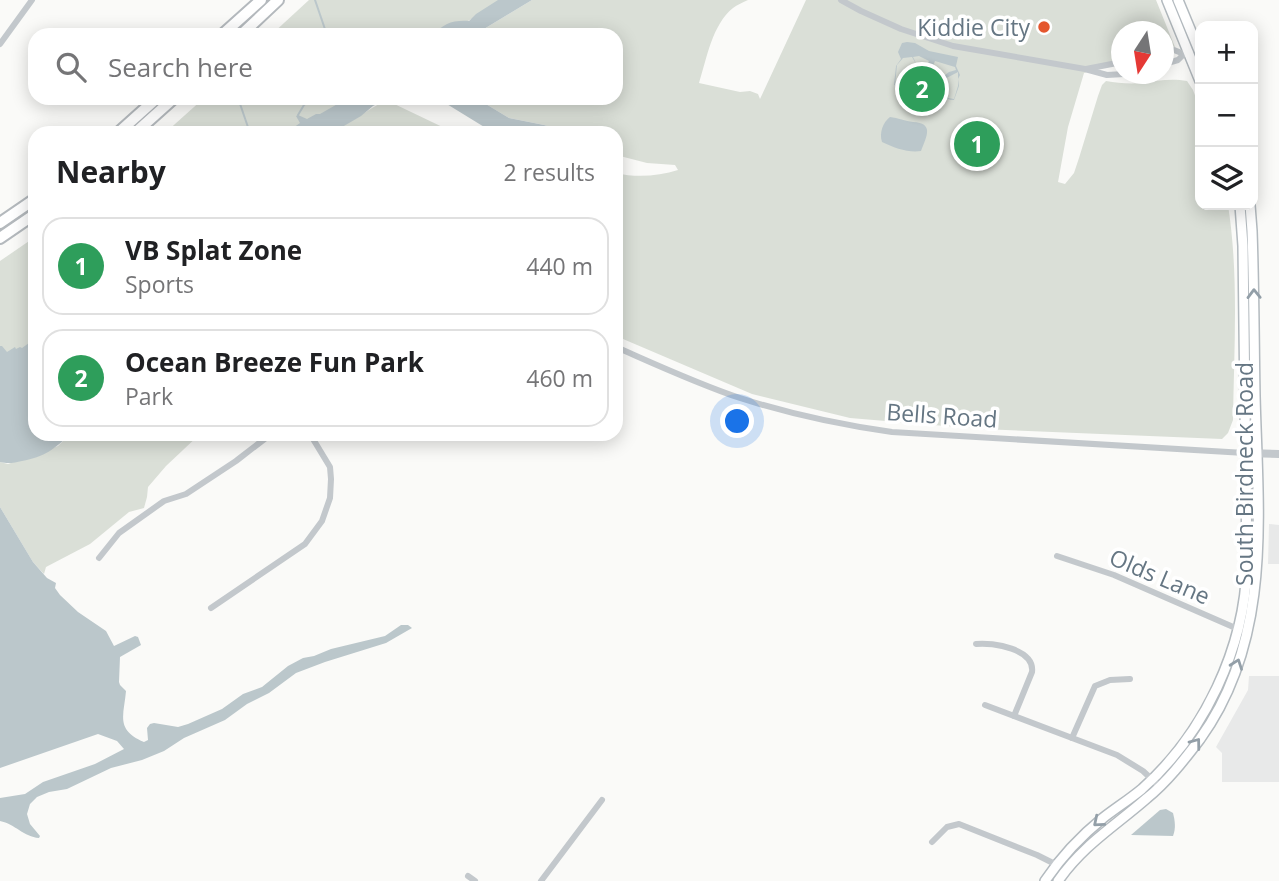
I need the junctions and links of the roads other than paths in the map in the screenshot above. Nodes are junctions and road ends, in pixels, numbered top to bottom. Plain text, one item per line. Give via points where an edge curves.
1 (32, 0) edge
2 (261, 0) edge
3 (278, 0) edge
4 (841, 0) edge
5 (1167, 0) edge
6 (1178, 0) edge
7 (230, 28) edge
8 (248, 28) edge
9 (1195, 41) edge
10 (0, 44) edge
11 (1174, 50) edge
12 (1195, 52) edge
13 (1186, 53) junction
14 (1174, 61) edge
15 (1111, 64) edge
16 (1086, 69) junction
17 (1195, 71) edge
18 (1111, 75) edge
19 (149, 105) edge
20 (166, 105) edge
21 (126, 126) edge
22 (143, 126) edge
23 (28, 204) edge
24 (1240, 210) edge
25 (1250, 210) edge
26 (28, 219) edge
27 (0, 223) edge
28 (0, 238) edge
29 (623, 350) edge
30 (262, 441) edge
31 (314, 441) edge
32 (1245, 453) junction
33 (1257, 453) junction
34 (1279, 454) edge
35 (1057, 556) dead end
36 (99, 558) dead end
37 (211, 608) dead end
38 (1237, 628) junction
39 (1247, 633) junction
40 (976, 644) dead end
41 (1130, 679) dead end
42 (985, 705) dead end
43 (1014, 716) junction
44 (1072, 738) junction
45 (1152, 780) junction
46 (1160, 787) junction
47 (601, 800) dead end
48 (932, 842) dead end
49 (1057, 864) junction
50 (468, 876) dead end
51 (475, 881) edge
52 (541, 881) edge
53 (1045, 881) edge
54 (1058, 881) edge

1 - 10 street
2 - 7 highway
3 - 8 highway
4 - 16 street via 938,42
5 - 13 main road
6 - 9 main road
11 - 13 street
12 - 13 street
13 - 14 street
13 - 17 main road
15 - 16 street
16 - 18 street
19 - 21 highway
20 - 22 highway
23 - 27 highway
24 - 32 main road, South Birdneck Road
33 -> 25 main road, South Birdneck Road
26 - 28 highway
29 - 32 street, Bells Road via 740,398 860,427
30 - 36 street via 186,495 164,501 118,533
31 - 37 street via 330,467 330,498 322,521 305,544
32 - 33 street, Bells Road
32 - 38 main road, South Birdneck Road via 1247,571
33 - 34 street, Bells Road
33 - 39 main road, South Birdneck Road via 1256,573
35 - 38 street, Olds Lane via 1114,575
38 - 39 street, Olds Lane
38 - 45 main road, South Birdneck Road via 1205,712
46 -> 39 main road, South Birdneck Road via 1212,719
40 - 43 street via 1001,646 1031,660 1032,672
41 - 44 street via 1096,686
42 - 43 street
43 - 44 street
44 - 45 street via 1117,755
45 - 46 street
45 -> 49 main road, South Birdneck Road via 1091,828
46 - 54 main road, South Birdneck Road via 1089,844
47 - 52 street
48 - 49 street via 947,827 959,824
49 - 53 main road, South Birdneck Road
50 - 51 street

